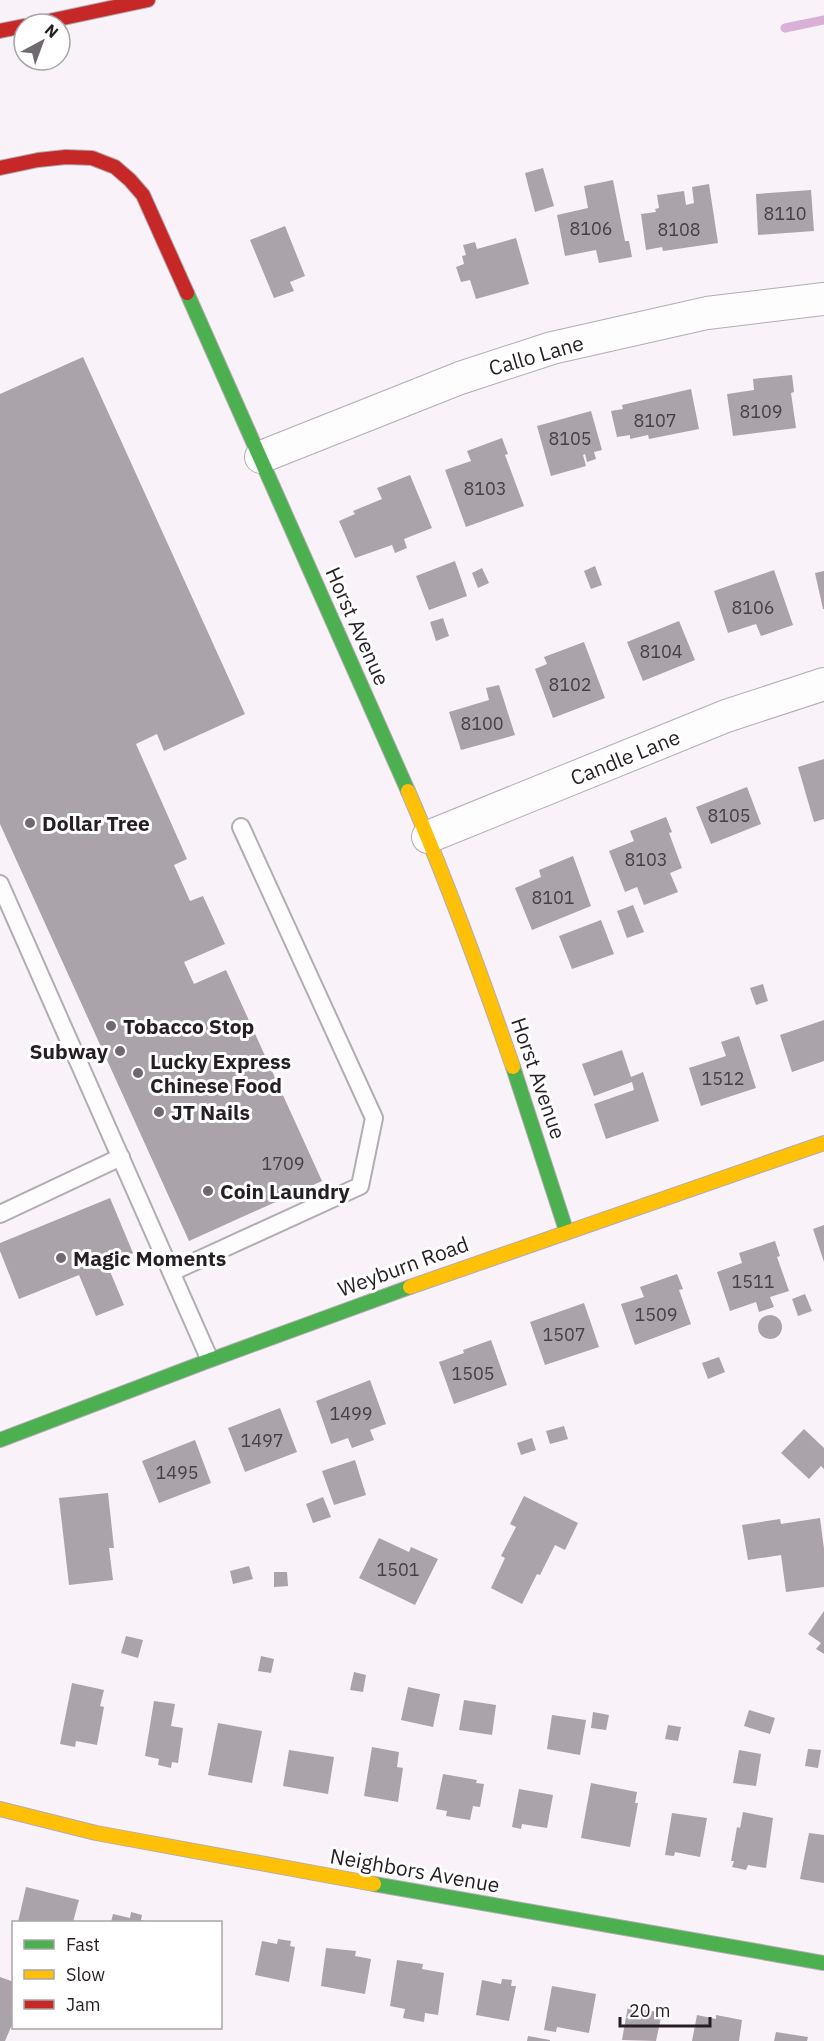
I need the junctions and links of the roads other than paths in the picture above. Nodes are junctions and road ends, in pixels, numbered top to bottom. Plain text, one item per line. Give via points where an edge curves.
1 (148, 0) edge
2 (72, 16) edge
3 (0, 168) edge
4 (824, 299) edge
5 (261, 458) junction
6 (824, 684) edge
7 (241, 826) dead end
8 (428, 837) junction
9 (0, 884) edge
10 (824, 1143) edge
11 (121, 1157) junction
12 (0, 1214) edge
13 (566, 1230) junction
14 (172, 1272) junction
15 (209, 1358) junction
16 (0, 1440) edge
17 (0, 1809) edge
18 (824, 1963) edge

1 - 2 main road
3 - 5 main road, Horst Avenue via 80,156 102,160 130,178 156,221
4 - 5 street, Callo Lane via 707,313 552,348 460,378
5 - 8 main road, Horst Avenue
6 - 8 street, Candle Lane via 726,716
7 - 14 lane via 374,1118 360,1186
8 - 13 main road, Horst Avenue via 492,1006
9 - 11 lane
10 - 13 main road, Weyburn Road
11 - 12 lane
11 - 14 lane
13 - 15 main road, Weyburn Road
14 - 15 lane
15 - 16 main road, Weyburn Road
17 - 18 main road, Neighbors Avenue via 96,1833 232,1859

